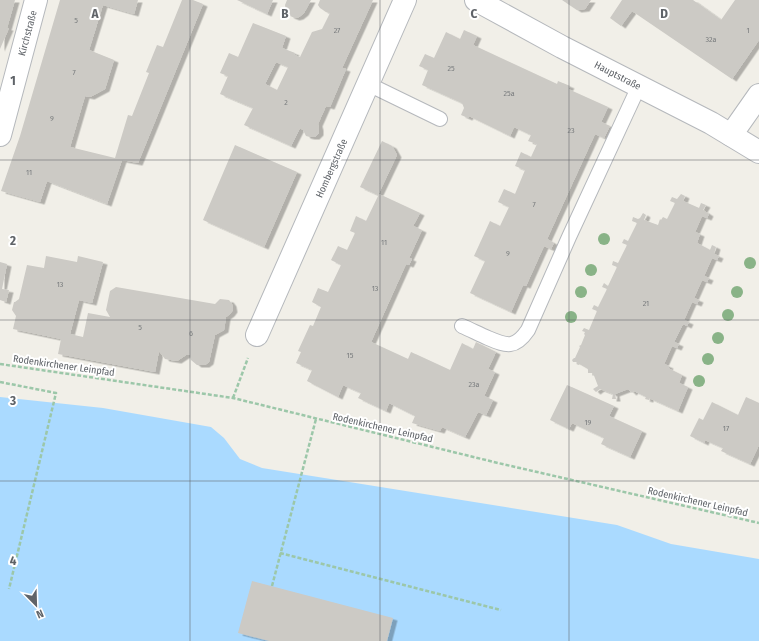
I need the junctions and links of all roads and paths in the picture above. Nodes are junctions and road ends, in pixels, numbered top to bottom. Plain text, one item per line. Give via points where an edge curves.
1 (36, 0) edge
2 (405, 0) edge
3 (476, 0) edge
4 (368, 84) junction
5 (639, 86) junction
6 (759, 95) edge
7 (440, 119) dead end
8 (0, 135) edge
9 (730, 135) junction
10 (759, 152) edge
11 (462, 326) dead end
12 (257, 335) joint
13 (0, 364) edge
14 (0, 382) edge
15 (233, 398) junction
16 (316, 419) junction
17 (759, 523) edge
18 (280, 553) junction
19 (272, 586) dead end
20 (9, 589) dead end
21 (501, 610) dead end

1 - 8 street, Kirchstraße
2 - 4 street, Hombergstraße
3 - 5 street, Hauptstraße
4 - 7 lane
4 - 12 street, Hombergstraße
5 - 9 street, Hauptstraße
5 - 11 lane via 528,330 518,341 504,345
6 - 9 street
9 - 10 street, Hauptstraße
12 - 15 path
13 - 15 path, Rodenkirchener Leinpfad
14 - 20 path via 56,393
15 - 16 path, Rodenkirchener Leinpfad
16 - 17 path, Rodenkirchener Leinpfad
16 - 18 path
18 - 19 path
18 - 21 path

